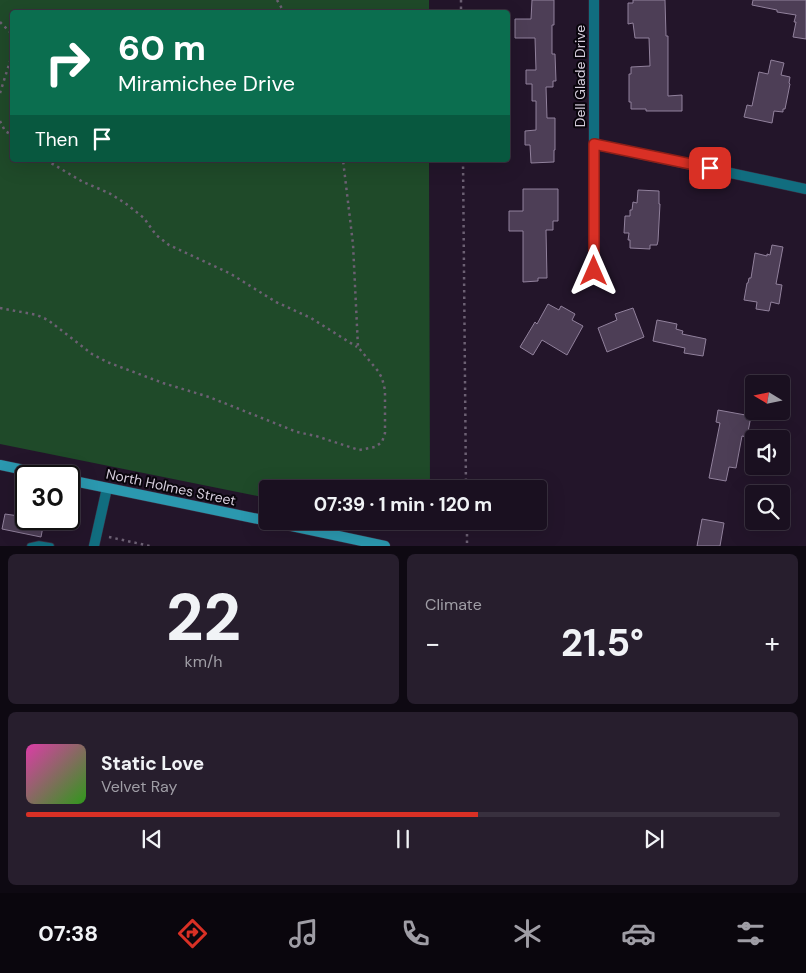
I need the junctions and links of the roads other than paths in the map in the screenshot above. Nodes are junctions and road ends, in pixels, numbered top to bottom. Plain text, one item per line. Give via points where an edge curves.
1 (594, 0) edge
2 (594, 144) junction
3 (806, 189) edge
4 (594, 271) dead end
5 (0, 465) edge
6 (15, 468) edge
7 (80, 482) edge
8 (106, 488) junction
9 (259, 519) edge
10 (310, 530) edge
11 (30, 546) edge
12 (51, 546) edge
13 (94, 546) edge
14 (385, 546) edge

1 - 2 street, Dell Glade Drive
2 - 3 street
2 - 4 street, Dell Glade Drive
5 - 6 main road
7 - 8 main road, North Holmes Street
8 - 9 main road, North Holmes Street
8 - 13 street
10 - 14 main road, North Holmes Street
11 - 12 lane

